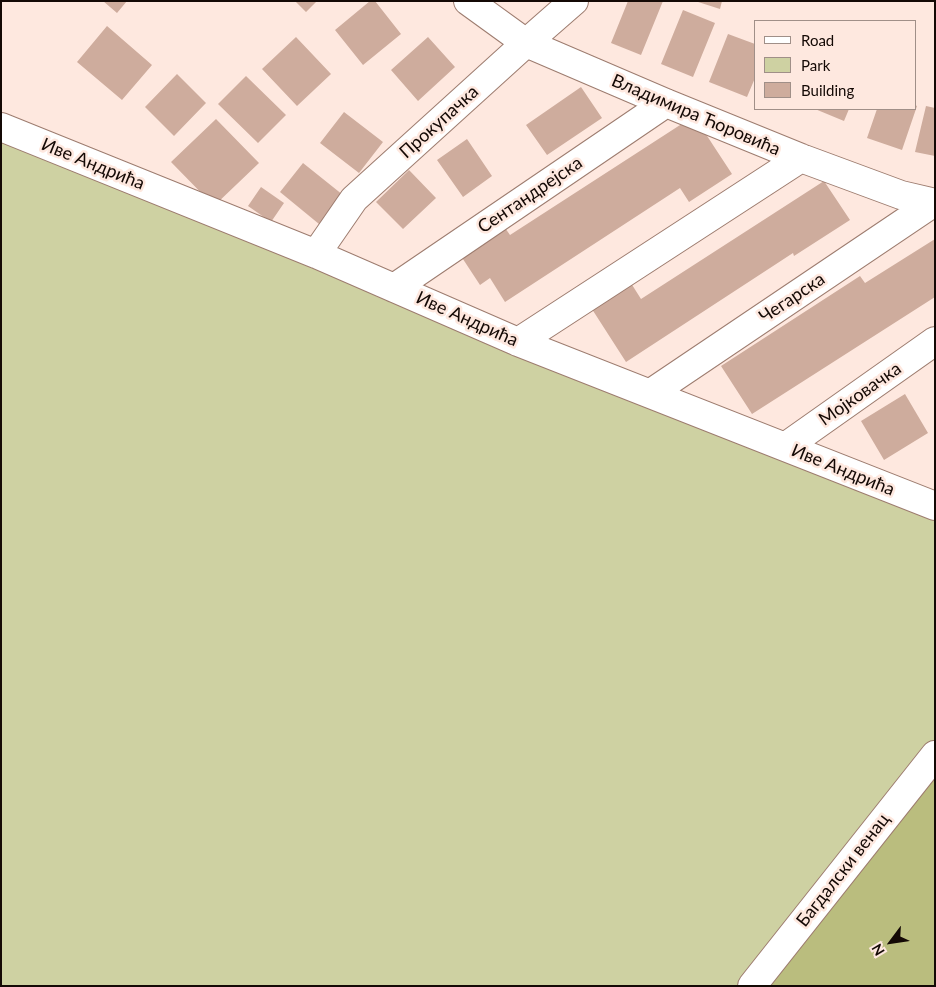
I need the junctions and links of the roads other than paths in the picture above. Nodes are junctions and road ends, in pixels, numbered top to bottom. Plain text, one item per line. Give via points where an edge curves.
1 (468, 1) edge
2 (574, 1) edge
3 (526, 43) junction
4 (666, 103) junction
5 (1, 128) edge
6 (801, 158) junction
7 (934, 203) edge
8 (316, 254) junction
9 (394, 288) junction
10 (935, 341) edge
11 (518, 342) junction
12 (651, 393) junction
13 (785, 446) junction
14 (935, 506) edge
15 (935, 755) edge
16 (752, 986) edge

1 - 3 street, Владимира Ћоровића
2 - 3 street, Прокупачка
3 - 4 street, Владимира Ћоровића
3 - 8 street, Прокупачка via 354,199
4 - 6 street, Владимира Ћоровића
4 - 9 street, Сентандрејска
5 - 8 street, Иве Андрића
6 - 7 street, Владимира Ћоровића via 901,195
6 - 11 street
7 - 12 street, Чегарска
8 - 9 street, Иве Андрића
9 - 11 street, Иве Андрића
10 - 13 street, Мојковачка
11 - 12 street, Иве Андрића
12 - 13 street, Иве Андрића
13 - 14 street, Иве Андрића
15 - 16 street, Багдалски венац

